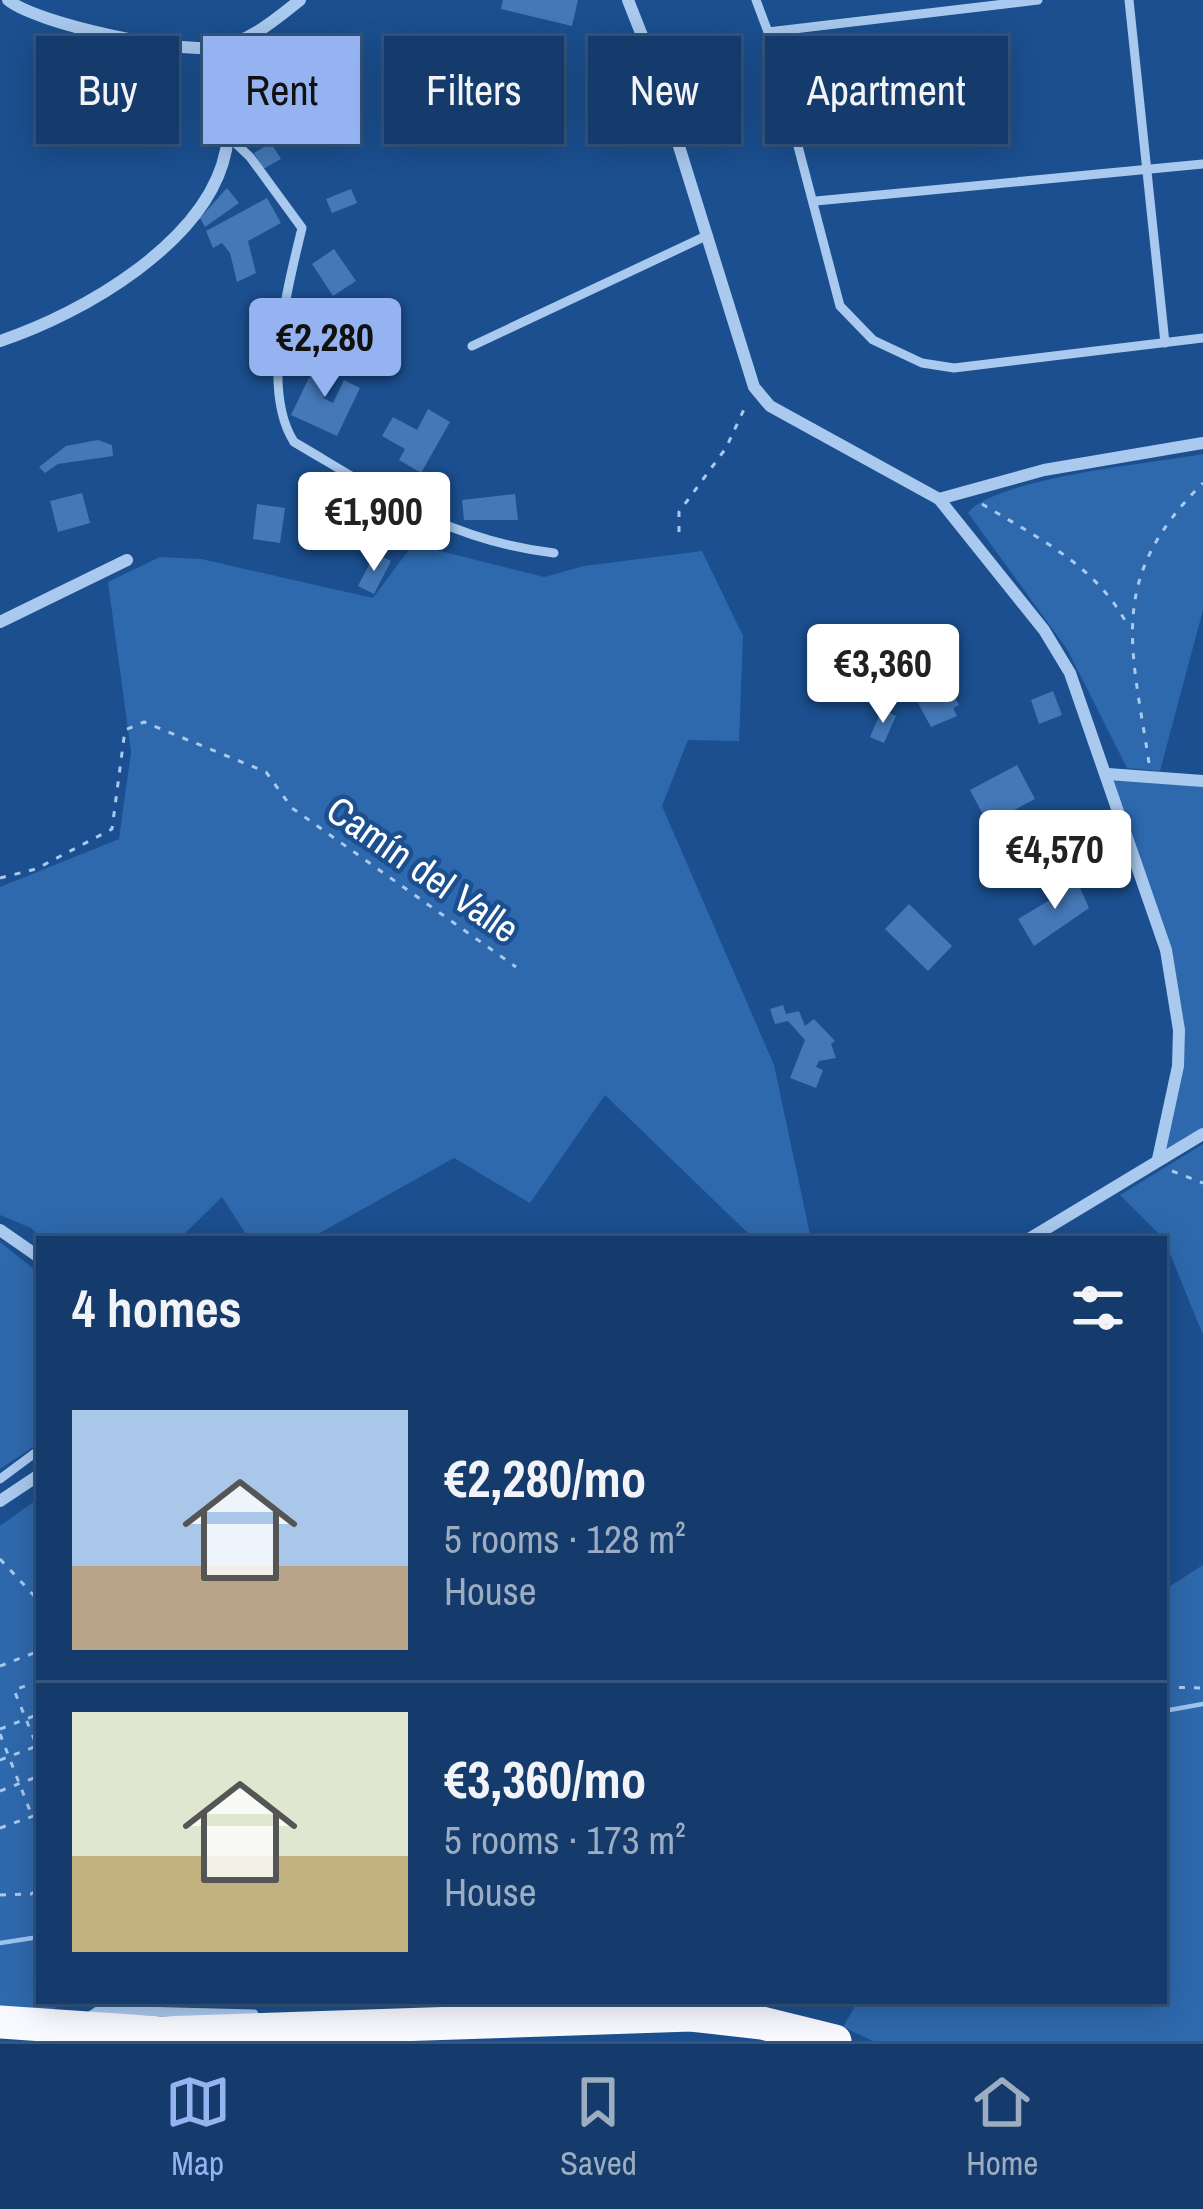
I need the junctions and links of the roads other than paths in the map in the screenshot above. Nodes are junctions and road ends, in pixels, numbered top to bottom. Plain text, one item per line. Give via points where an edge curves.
1 (8, 0) edge
2 (300, 0) edge
3 (628, 0) edge
4 (756, 0) edge
5 (1038, 0) edge
6 (1129, 0) edge
7 (768, 32) junction
8 (247, 36) edge
9 (203, 46) edge
10 (224, 144) edge
11 (236, 144) edge
12 (1203, 164) edge
13 (1144, 171) junction
14 (816, 201) junction
15 (708, 235) junction
16 (1203, 338) edge
17 (0, 341) edge
18 (1165, 343) junction
19 (472, 346) dead end
20 (1203, 443) edge
21 (939, 499) junction
22 (554, 553) dead end
23 (127, 560) dead end
24 (0, 622) edge
25 (1108, 774) junction
26 (1203, 781) edge
27 (1203, 1134) edge
28 (1163, 1164) junction
29 (0, 1230) edge
30 (1035, 1236) edge
31 (36, 1255) edge
32 (36, 1452) edge
33 (36, 1476) edge
34 (0, 1479) edge
35 (0, 1502) edge
36 (0, 2022) edge
37 (311, 2029) junction
38 (73, 2034) edge
39 (362, 2034) edge
40 (835, 2041) edge

1 - 9 street via 24,13 119,37
2 - 8 street
3 - 15 street
4 - 7 lane
5 - 7 lane
6 - 13 lane
7 - 14 lane
10 - 17 street via 219,176 153,259 72,311
11 - 22 lane via 302,228 278,344 285,427 294,442 446,528 495,547
12 - 13 lane
13 - 14 lane
13 - 18 lane
14 - 18 lane via 840,306 873,340 922,363 954,368
15 - 19 lane
15 - 21 street via 754,387 770,406
16 - 18 lane
20 - 21 street via 1044,470
21 - 25 street via 1062,658
23 - 24 street
25 - 26 street
25 - 28 street via 1166,950 1179,1030
27 - 28 street
28 - 30 street
29 - 31 street
32 - 34 lane
33 - 35 street
36 - 38 highway
37 - 38 highway
37 - 38 lane via 261,2014 99,2010
37 - 39 highway
39 - 40 highway via 691,2015

